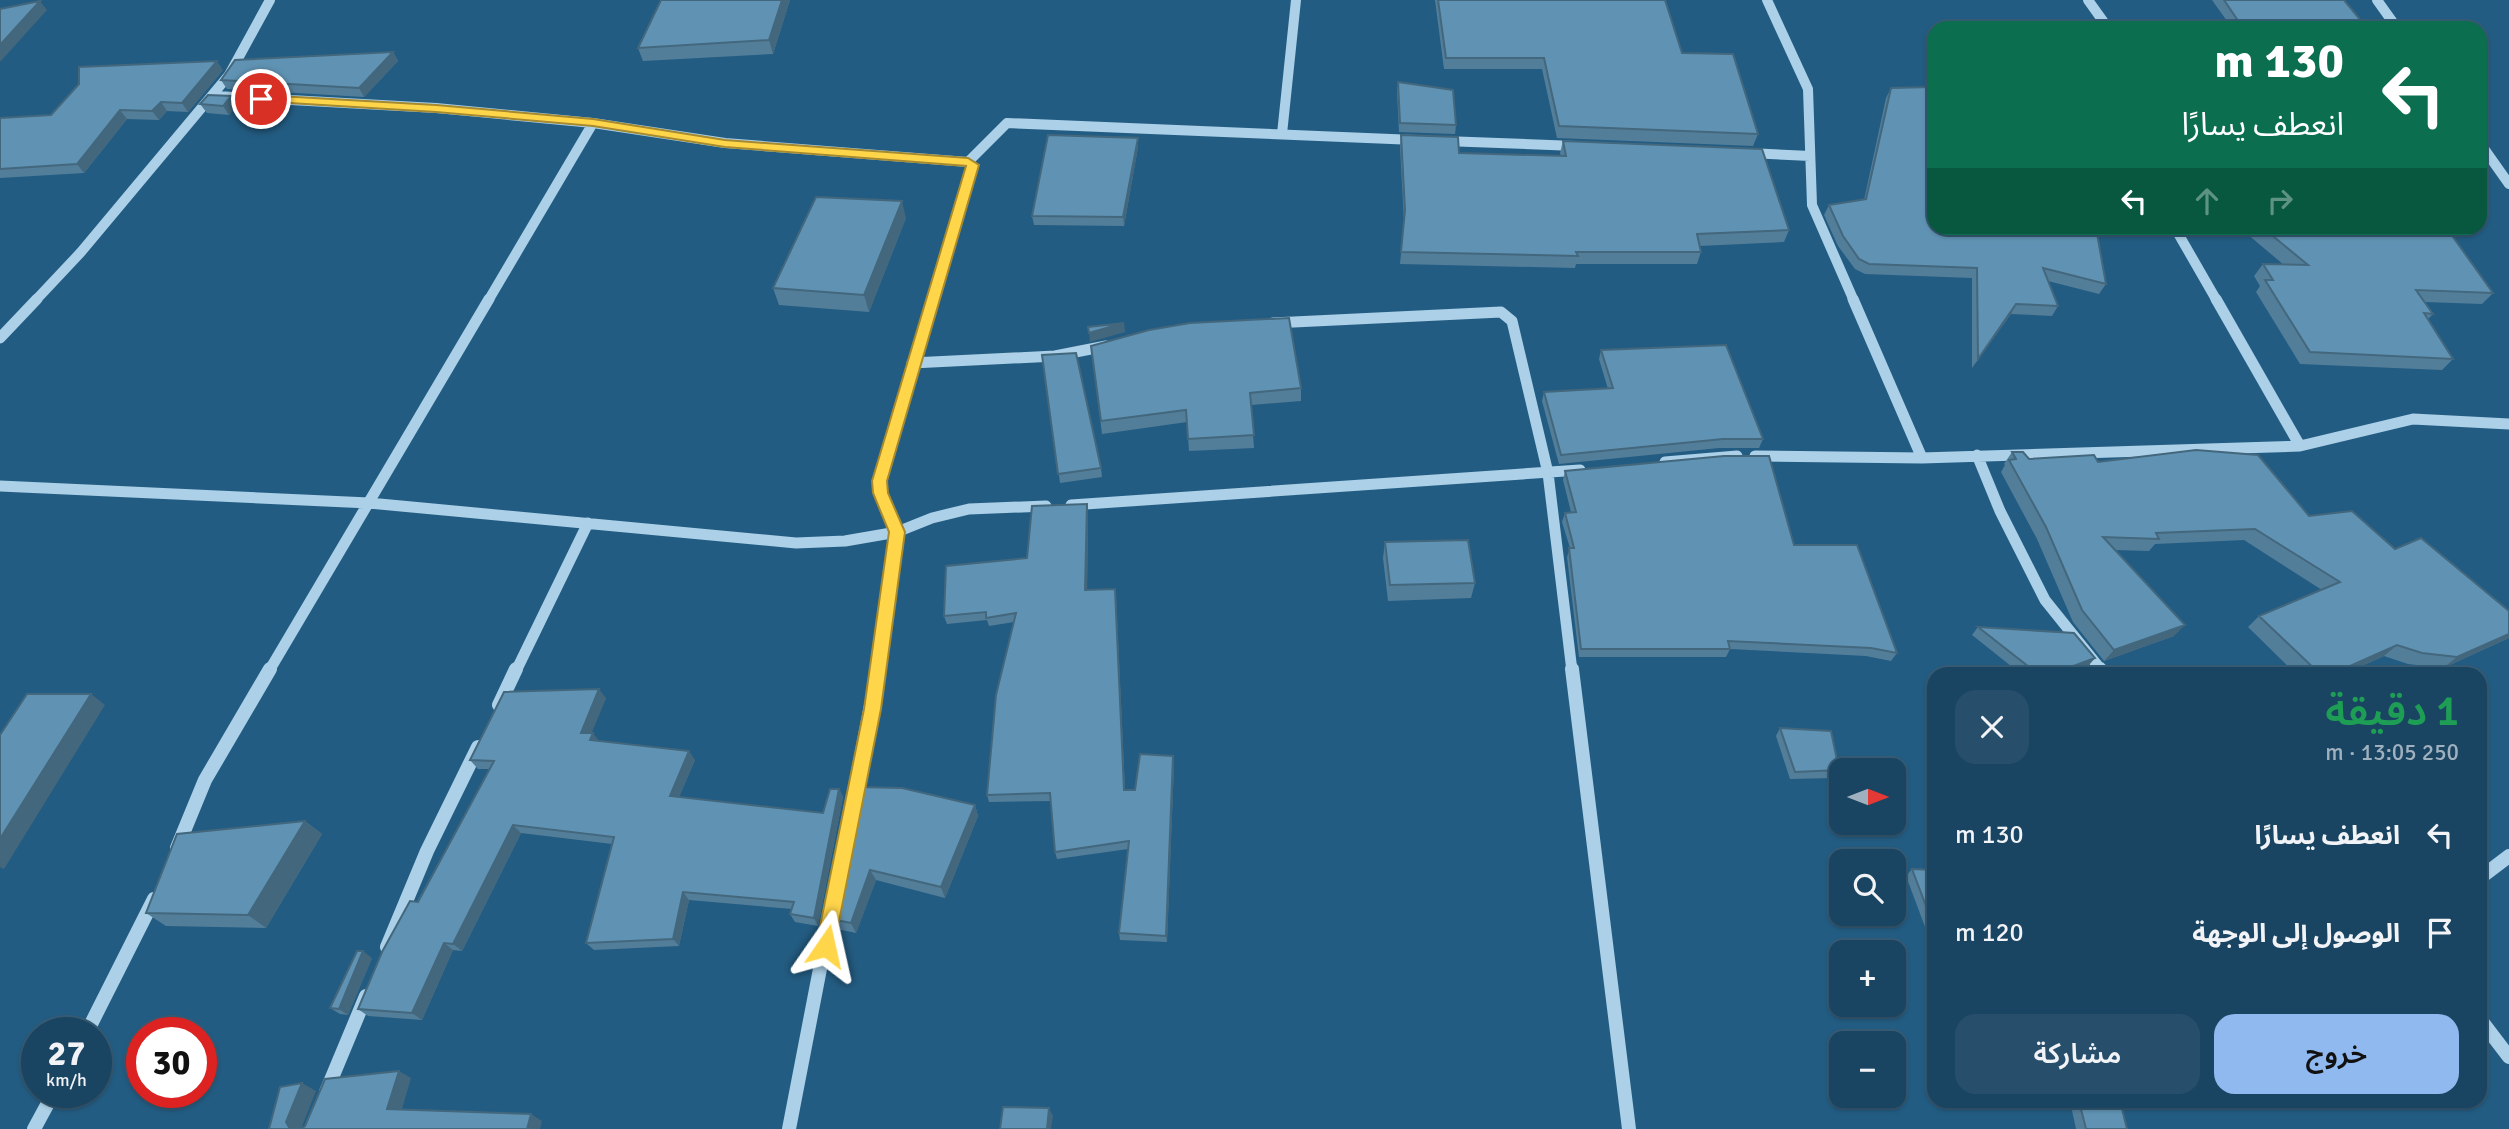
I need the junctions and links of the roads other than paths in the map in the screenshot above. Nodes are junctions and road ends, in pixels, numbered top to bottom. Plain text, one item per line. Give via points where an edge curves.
1 (270, 0) edge
2 (1296, 0) edge
3 (1767, 0) edge
4 (2088, 0) edge
5 (2377, 0) edge
6 (2103, 21) edge
7 (2392, 21) edge
8 (211, 96) junction
9 (593, 123) junction
10 (1282, 134) junction
11 (1421, 140) edge
12 (1435, 140) edge
13 (1588, 147) edge
14 (1741, 153) edge
15 (2487, 153) edge
16 (1810, 156) junction
17 (968, 162) junction
18 (2509, 184) edge
19 (2179, 235) edge
20 (1258, 324) edge
21 (0, 338) edge
22 (1121, 341) edge
23 (912, 363) junction
24 (2509, 424) edge
25 (2300, 446) junction
26 (1977, 455) junction
27 (1922, 458) junction
28 (1654, 463) edge
29 (1588, 469) edge
30 (1548, 474) junction
31 (0, 486) edge
32 (369, 503) junction
33 (588, 523) junction
34 (897, 532) junction
35 (2098, 667) edge
36 (2509, 856) edge
37 (171, 861) edge
38 (2487, 873) edge
39 (161, 885) edge
40 (95, 1017) edge
41 (2487, 1028) edge
42 (2509, 1057) edge
43 (321, 1104) edge
44 (45, 1108) edge
45 (34, 1129) edge
46 (789, 1129) edge
47 (1629, 1129) edge

1 - 8 street via 229,75
2 - 10 street
3 - 16 street via 1808,89
4 - 6 street
5 - 7 street
8 - 9 street via 436,108
8 - 21 street via 81,252
9 - 17 street via 725,143
9 - 32 street
10 - 11 street
10 - 17 street via 1007,123
12 - 13 street
14 - 16 street
15 - 18 street
16 - 27 street via 1812,205
17 - 23 street via 972,165 961,210
19 - 25 street
20 - 30 street via 1501,312 1508,316
22 - 23 street via 1055,356
23 - 34 street via 880,481
24 - 25 street via 2413,419
25 - 26 street
26 - 27 street
26 - 35 street via 2045,600
27 - 28 street via 1720,456
29 - 30 street
30 - 34 street via 1162,501 969,509
30 - 47 street
31 - 32 street
32 - 33 street
32 - 37 street via 205,780
33 - 34 street via 796,543
33 - 43 street via 427,851
34 - 46 street via 873,709
36 - 38 street
39 - 40 street
41 - 42 street
44 - 45 street

